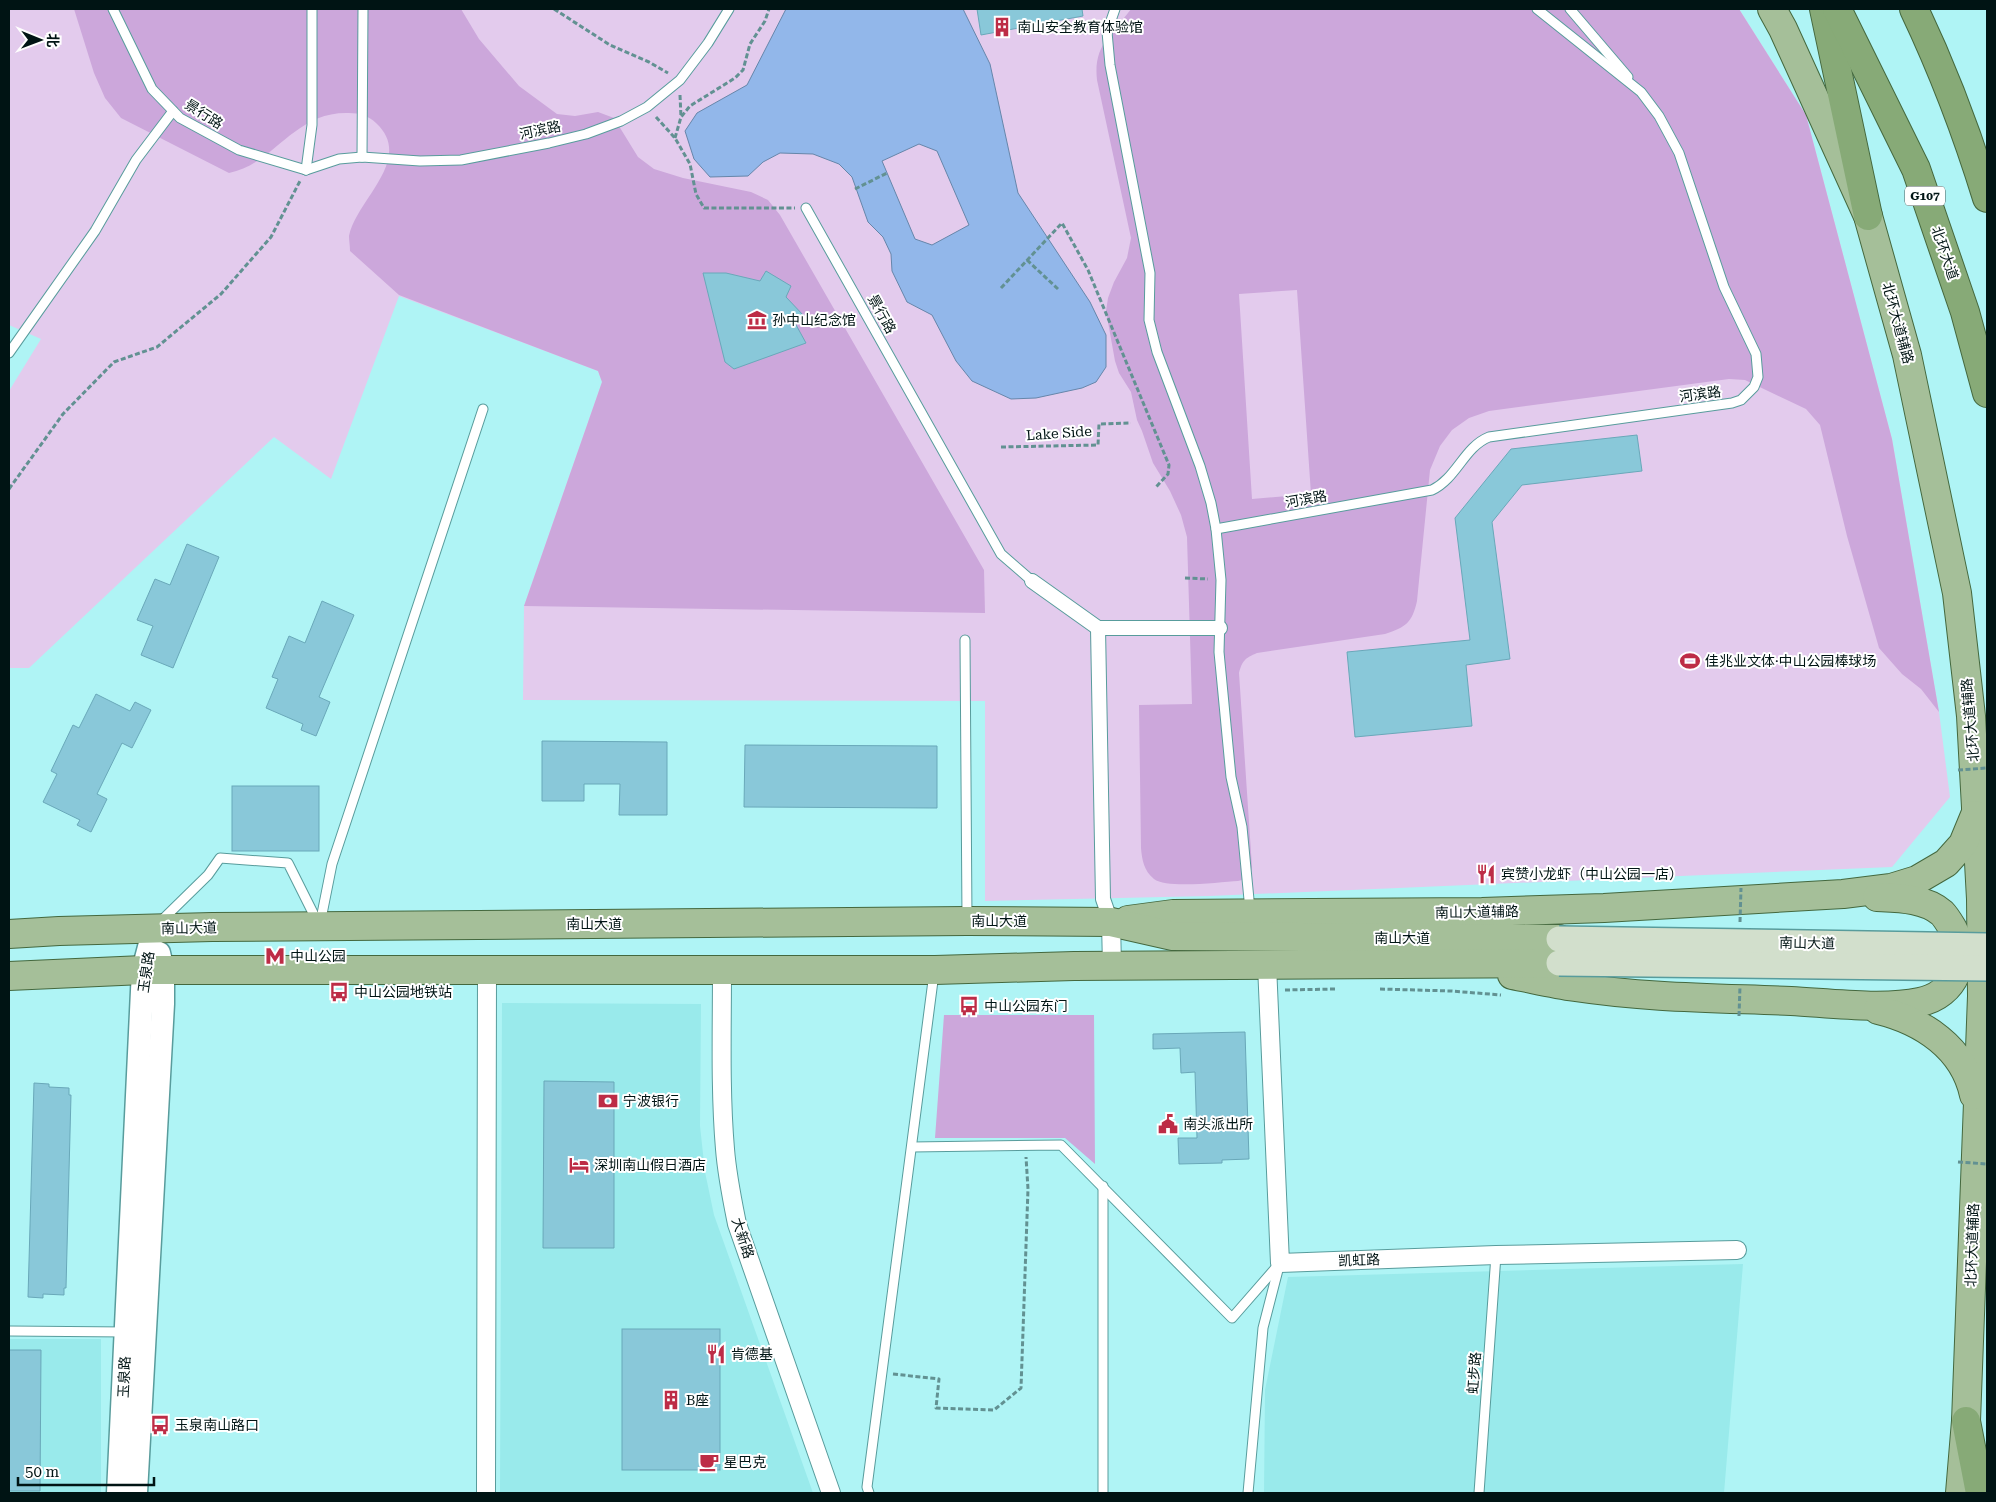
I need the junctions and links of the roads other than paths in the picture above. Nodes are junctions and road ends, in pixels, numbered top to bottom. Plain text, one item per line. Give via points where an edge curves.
1 (113, 9) edge
2 (312, 9) edge
3 (363, 9) edge
4 (729, 9) edge
5 (1116, 9) edge
6 (1536, 9) edge
7 (1570, 9) edge
8 (1772, 9) edge
9 (1824, 9) edge
10 (1838, 9) edge
11 (1914, 9) edge
12 (1641, 92) junction
13 (173, 111) junction
14 (362, 157) junction
15 (306, 170) junction
16 (1987, 198) edge
17 (806, 208) road end
18 (1868, 216) junction
19 (9, 353) edge
20 (1987, 393) edge
21 (483, 409) dead end
22 (1216, 529) junction
23 (1032, 580) joint
24 (1098, 628) junction
25 (1220, 628) junction
26 (965, 640) dead end
27 (1977, 811) junction
28 (1843, 894) junction
29 (1250, 913) junction
30 (967, 921) junction
31 (1111, 922) junction
32 (320, 926) junction
33 (154, 928) junction
34 (9, 934) edge
35 (1987, 946) edge
36 (1452, 951) junction
37 (1559, 951) junction
38 (1112, 966) junction
39 (1987, 968) edge
40 (153, 970) junction
41 (487, 970) junction
42 (722, 970) junction
43 (935, 970) junction
44 (9, 976) edge
45 (1268, 978) junction
46 (1857, 1004) junction
47 (1978, 1127) junction
48 (912, 1148) junction
49 (1103, 1186) junction
50 (1737, 1250) dead end
51 (1496, 1255) junction
52 (1280, 1263) junction
53 (9, 1331) edge
54 (135, 1332) junction
55 (1966, 1421) junction
56 (118, 1493) edge
57 (136, 1493) edge
58 (486, 1493) edge
59 (831, 1493) edge
60 (868, 1493) edge
61 (1103, 1493) edge
62 (1248, 1493) edge
63 (1479, 1493) edge
64 (1960, 1493) edge
65 (1980, 1493) edge

1 - 13 lane, 景行路 via 152,89
2 - 15 lane via 312,125
3 - 14 lane
4 - 14 lane, 河滨路 via 680,80 647,107 622,122 549,143 461,160
5 - 22 lane via 1107,32 1110,64 1150,273 1149,320 1157,352 1200,466
6 - 12 lane, 河滨路
7 - 12 lane
8 - 18 main road, 北环大道辅路
9 - 18 highway
10 - 20 highway, 北环大道 / G107 via 1916,169 1965,312
11 - 16 highway via 1973,152
12 - 22 lane, 河滨路 via 1659,116 1679,153 1724,287 1756,354 1758,377 1750,394 1732,403 1489,437 1475,446 1446,482 1432,490
13 - 15 lane, 景行路 via 238,150
13 - 19 lane via 136,160 95,231
14 - 15 lane, 河滨路 via 339,159
17 - 23 lane, 景行路 via 1002,554
18 - 27 main road, 北环大道辅路 via 1907,355 1957,593 1971,716
21 - 32 lane via 332,864
22 - 25 lane via 1221,580
23 - 24 street
24 - 25 street
24 - 31 street via 1103,899
25 - 29 lane via 1219,652 1232,777 1242,827
26 - 30 lane
27 - 28 main road via 1963,844 1946,864 1917,880 1900,885
27 - 47 main road, 北环大道辅路 via 1982,996
28 - 29 main road, 南山大道辅路 via 1482,912
28 - 46 main road via 1918,901 1942,913 1957,938 1958,970 1952,983 1941,994 1930,1000 1906,1004
29 - 31 main road, 南山大道辅路 via 1173,914
30 - 31 main road, 南山大道
30 - 32 main road, 南山大道
31 - 36 main road, 南山大道 via 1173,936
31 - 38 street
32 - 33 main road, 南山大道
32 - 33 lane via 288,863 220,858 208,875
33 - 34 main road, 南山大道
33 - 40 street, 玉泉路
35 - 37 main road, 南山大道, bridge
36 - 37 main road, 南山大道
36 - 45 main road, 南山大道
36 - 46 main road via 1575,987
37 - 39 main road, 南山大道, bridge
38 - 43 main road, 南山大道
38 - 45 main road, 南山大道
40 - 41 main road, 南山大道
40 - 44 main road, 南山大道
40 - 54 street, 玉泉路
41 - 42 main road, 南山大道
41 - 58 street
42 - 43 main road, 南山大道
42 - 59 street, 大新路 via 724,1149 737,1224
43 - 48 lane
45 - 52 street
46 - 47 main road via 1905,1019 1941,1039 1952,1050 1971,1080
47 - 55 main road, 北环大道辅路
48 - 49 lane via 1061,1145
48 - 60 lane
49 - 52 lane via 1232,1318
49 - 61 lane
50 - 51 street, 凯虹路
51 - 52 street, 凯虹路
51 - 63 lane, 虹步路
52 - 62 lane via 1263,1328
53 - 54 lane
54 - 56 street, 玉泉路
54 - 57 street, 玉泉路
55 - 64 main road, 北环大道辅路
55 - 65 highway

